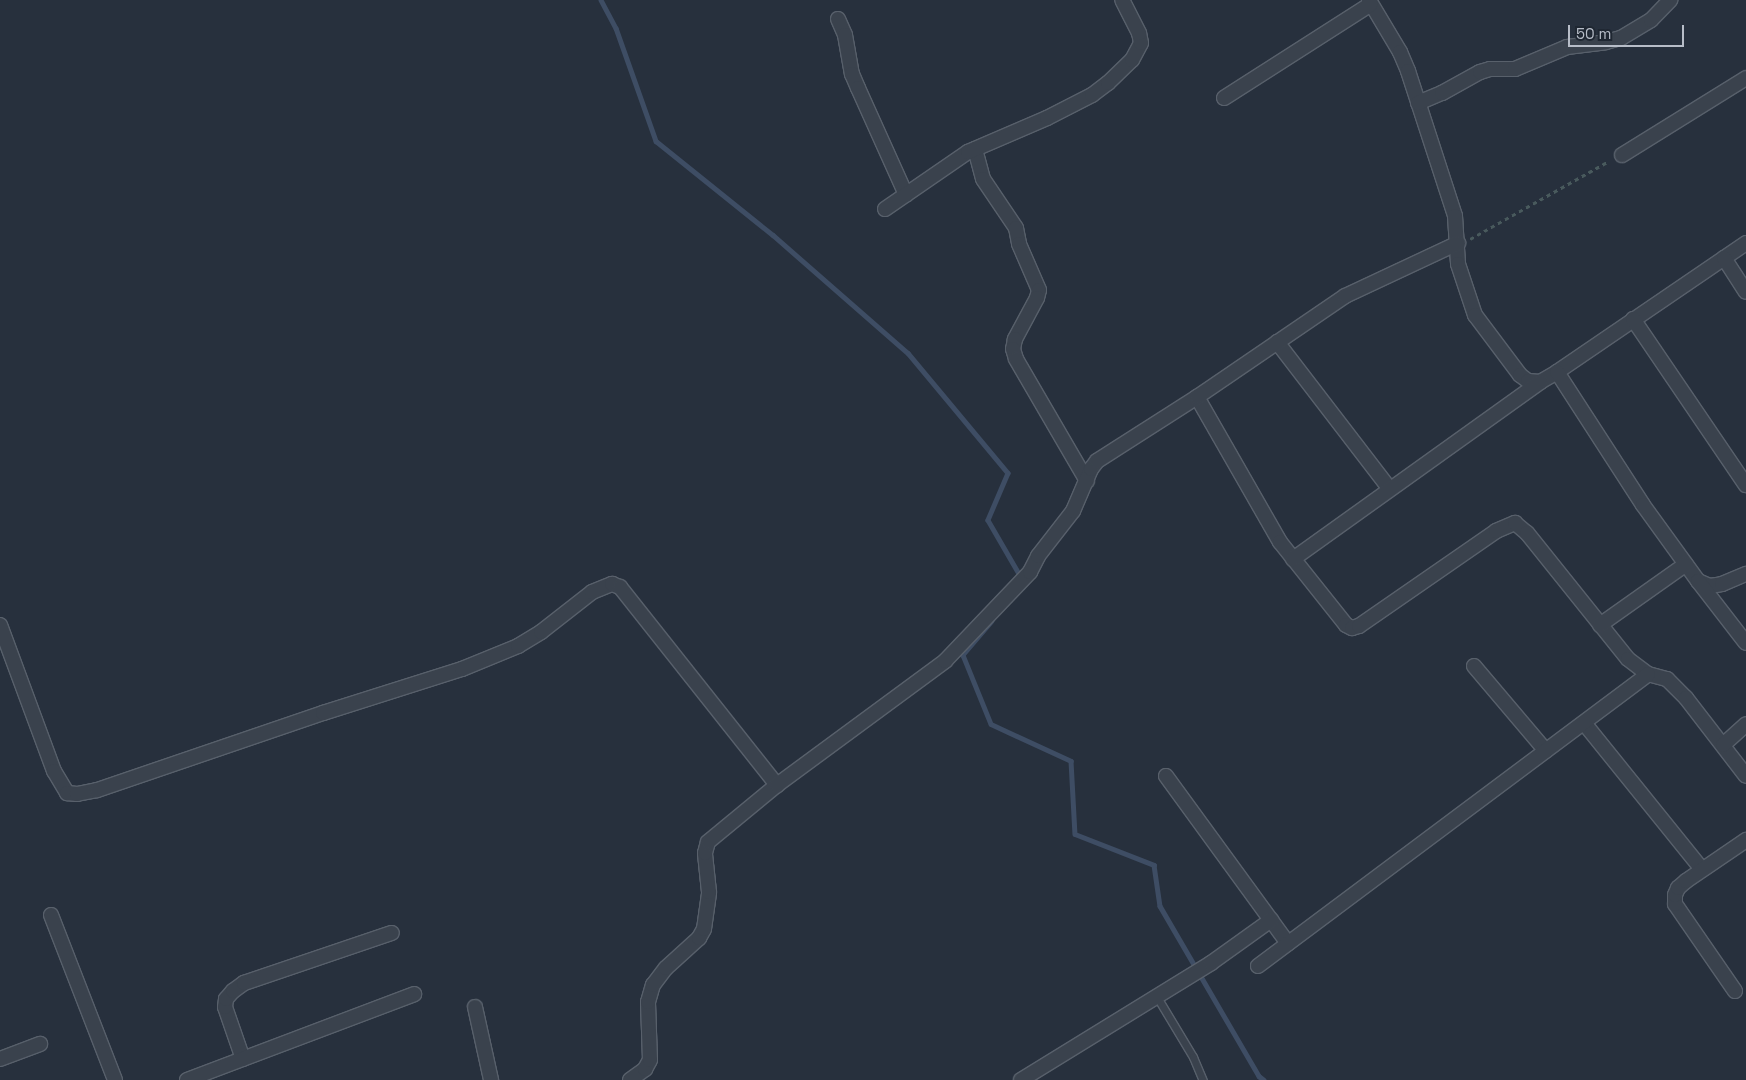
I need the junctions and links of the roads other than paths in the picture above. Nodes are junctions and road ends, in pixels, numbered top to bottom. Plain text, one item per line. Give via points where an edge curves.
1 (1122, 0) edge
2 (1670, 0) edge
3 (1370, 2) edge
4 (838, 19) dead end
5 (1746, 78) edge
6 (1224, 98) dead end
7 (1418, 103) junction
8 (975, 149) junction
9 (1622, 155) road end
10 (906, 195) junction
11 (885, 209) dead end
12 (1746, 242) edge
13 (1458, 244) junction
14 (1724, 258) junction
15 (1746, 292) edge
16 (1634, 319) junction
17 (1277, 342) junction
18 (1556, 372) junction
19 (1540, 382) junction
20 (1197, 397) junction
21 (1087, 481) junction
22 (1746, 485) edge
23 (1390, 490) junction
24 (1294, 559) junction
25 (1686, 564) junction
26 (1746, 574) edge
27 (1698, 581) junction
28 (0, 625) edge
29 (1600, 625) junction
30 (1746, 642) edge
31 (1474, 666) dead end
32 (1648, 674) junction
33 (1584, 723) junction
34 (1746, 724) edge
35 (1723, 745) junction
36 (1546, 751) junction
37 (1166, 776) dead end
38 (1746, 776) edge
39 (777, 786) junction
40 (1746, 840) edge
41 (1702, 869) junction
42 (51, 915) dead end
43 (1271, 920) junction
44 (392, 933) dead end
45 (1288, 944) junction
46 (1258, 966) dead end
47 (1735, 991) dead end
48 (414, 994) dead end
49 (1157, 997) junction
50 (475, 1007) dead end
51 (40, 1044) dead end
52 (0, 1059) edge
53 (243, 1059) junction
54 (115, 1080) edge
55 (187, 1080) edge
56 (491, 1080) edge
57 (630, 1080) edge
58 (1021, 1080) edge
59 (1203, 1080) edge

1 - 8 street via 1140,33 1141,43 1132,60 1092,95
2 - 7 street via 1651,20 1621,38 1567,47 1515,69 1480,72
3 - 6 street
3 - 7 street via 1404,60
4 - 10 street via 845,35 852,74
5 - 9 street
7 - 13 street via 1455,216
8 - 10 street
8 - 21 street via 983,180 1016,228 1019,244 1039,290 1015,339 1016,359
10 - 11 street
12 - 14 street
13 - 17 street via 1345,296
13 - 19 street via 1461,279 1475,315 1520,375 1528,381
14 - 15 street
14 - 16 street
16 - 18 street
16 - 22 street
17 - 20 street
17 - 23 street
18 - 19 street
18 - 25 street via 1643,505
19 - 23 street
20 - 21 street via 1097,462
20 - 24 street via 1280,542
21 - 39 street via 1073,511 1038,556 1030,572 944,661
23 - 24 street
24 - 29 street via 1336,613 1352,628 1496,531 1515,523 1527,533
25 - 27 street
25 - 29 street
26 - 27 street via 1710,586
27 - 30 street
28 - 39 street via 54,771 68,792 77,794 470,666 518,646 592,592 612,584 620,587
29 - 32 street via 1628,659
31 - 36 street
32 - 33 street
32 - 35 street via 1667,679 1676,686
33 - 36 street
33 - 41 street
34 - 35 street
35 - 38 street
36 - 45 street
37 - 43 street
39 - 57 street via 708,842 705,853 709,892 704,929 653,985 648,1002 650,1060 645,1069
40 - 41 street
41 - 47 street via 1678,888 1675,904
42 - 54 street
43 - 45 street
43 - 49 street
44 - 53 street via 244,983 233,991 226,999 225,1007
45 - 46 street
48 - 53 street
49 - 58 street
49 - 59 lane
50 - 56 street
51 - 52 street
53 - 55 street

